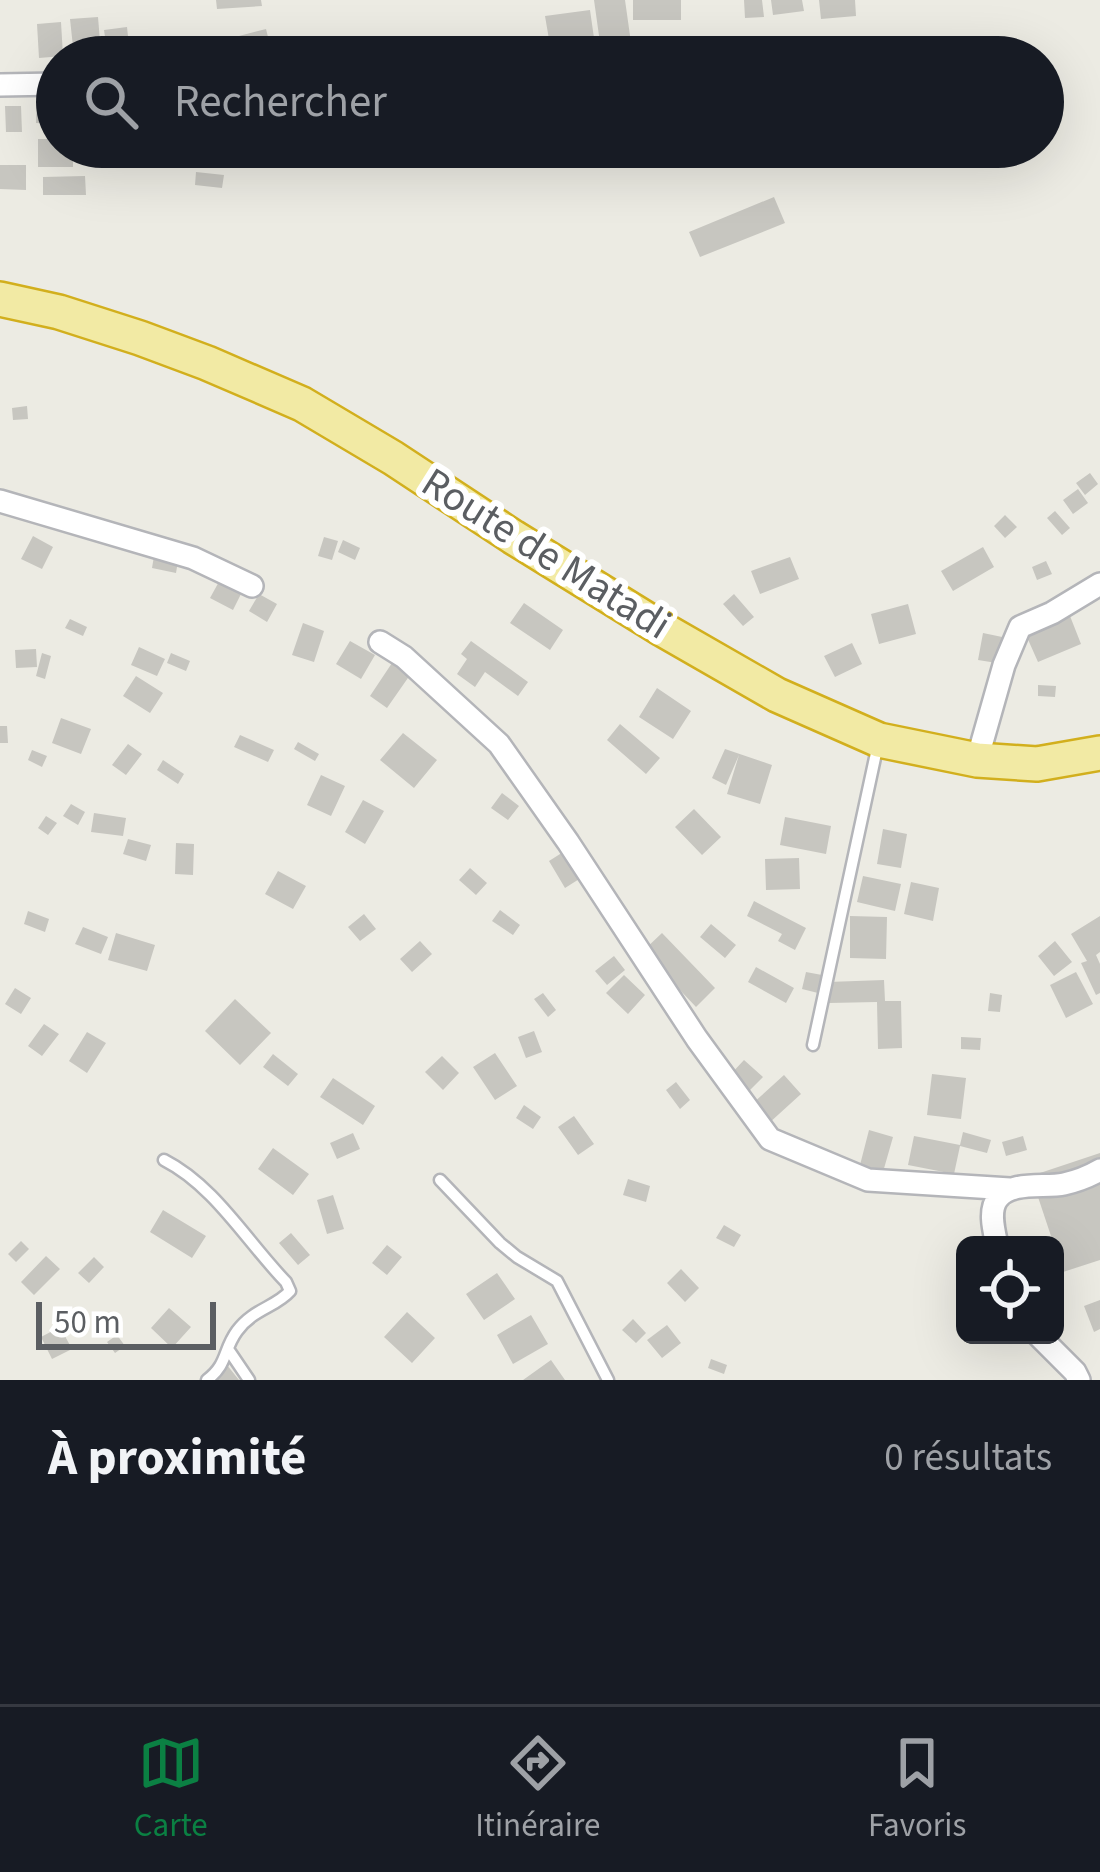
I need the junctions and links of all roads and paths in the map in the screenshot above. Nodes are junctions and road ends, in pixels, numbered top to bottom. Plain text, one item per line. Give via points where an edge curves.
1 (36, 84) edge
2 (0, 85) edge
3 (0, 299) edge
4 (0, 501) edge
5 (1100, 584) edge
6 (251, 586) dead end
7 (380, 642) dead end
8 (879, 740) junction
9 (1100, 752) edge
10 (977, 760) junction
11 (813, 1045) dead end
12 (164, 1160) dead end
13 (1100, 1170) edge
14 (440, 1180) dead end
15 (1010, 1189) junction
16 (996, 1236) edge
17 (1047, 1344) edge
18 (228, 1349) junction
19 (207, 1380) edge
20 (249, 1380) edge
21 (608, 1380) edge
22 (1079, 1380) edge

1 - 2 street
3 - 8 highway, Route de Matadi via 140,338 302,404 681,640
4 - 6 street via 193,557
5 - 10 street via 1020,627
7 - 15 street via 499,744 770,1139 868,1180
8 - 10 highway, Route de Matadi
8 - 11 lane
9 - 10 highway, Route de Matadi via 1037,764
12 - 18 lane via 206,1190 290,1287 240,1327
13 - 15 street via 1060,1185
14 - 21 lane via 500,1243 557,1281
15 - 16 street via 993,1210
17 - 22 street
18 - 19 lane
18 - 20 lane

